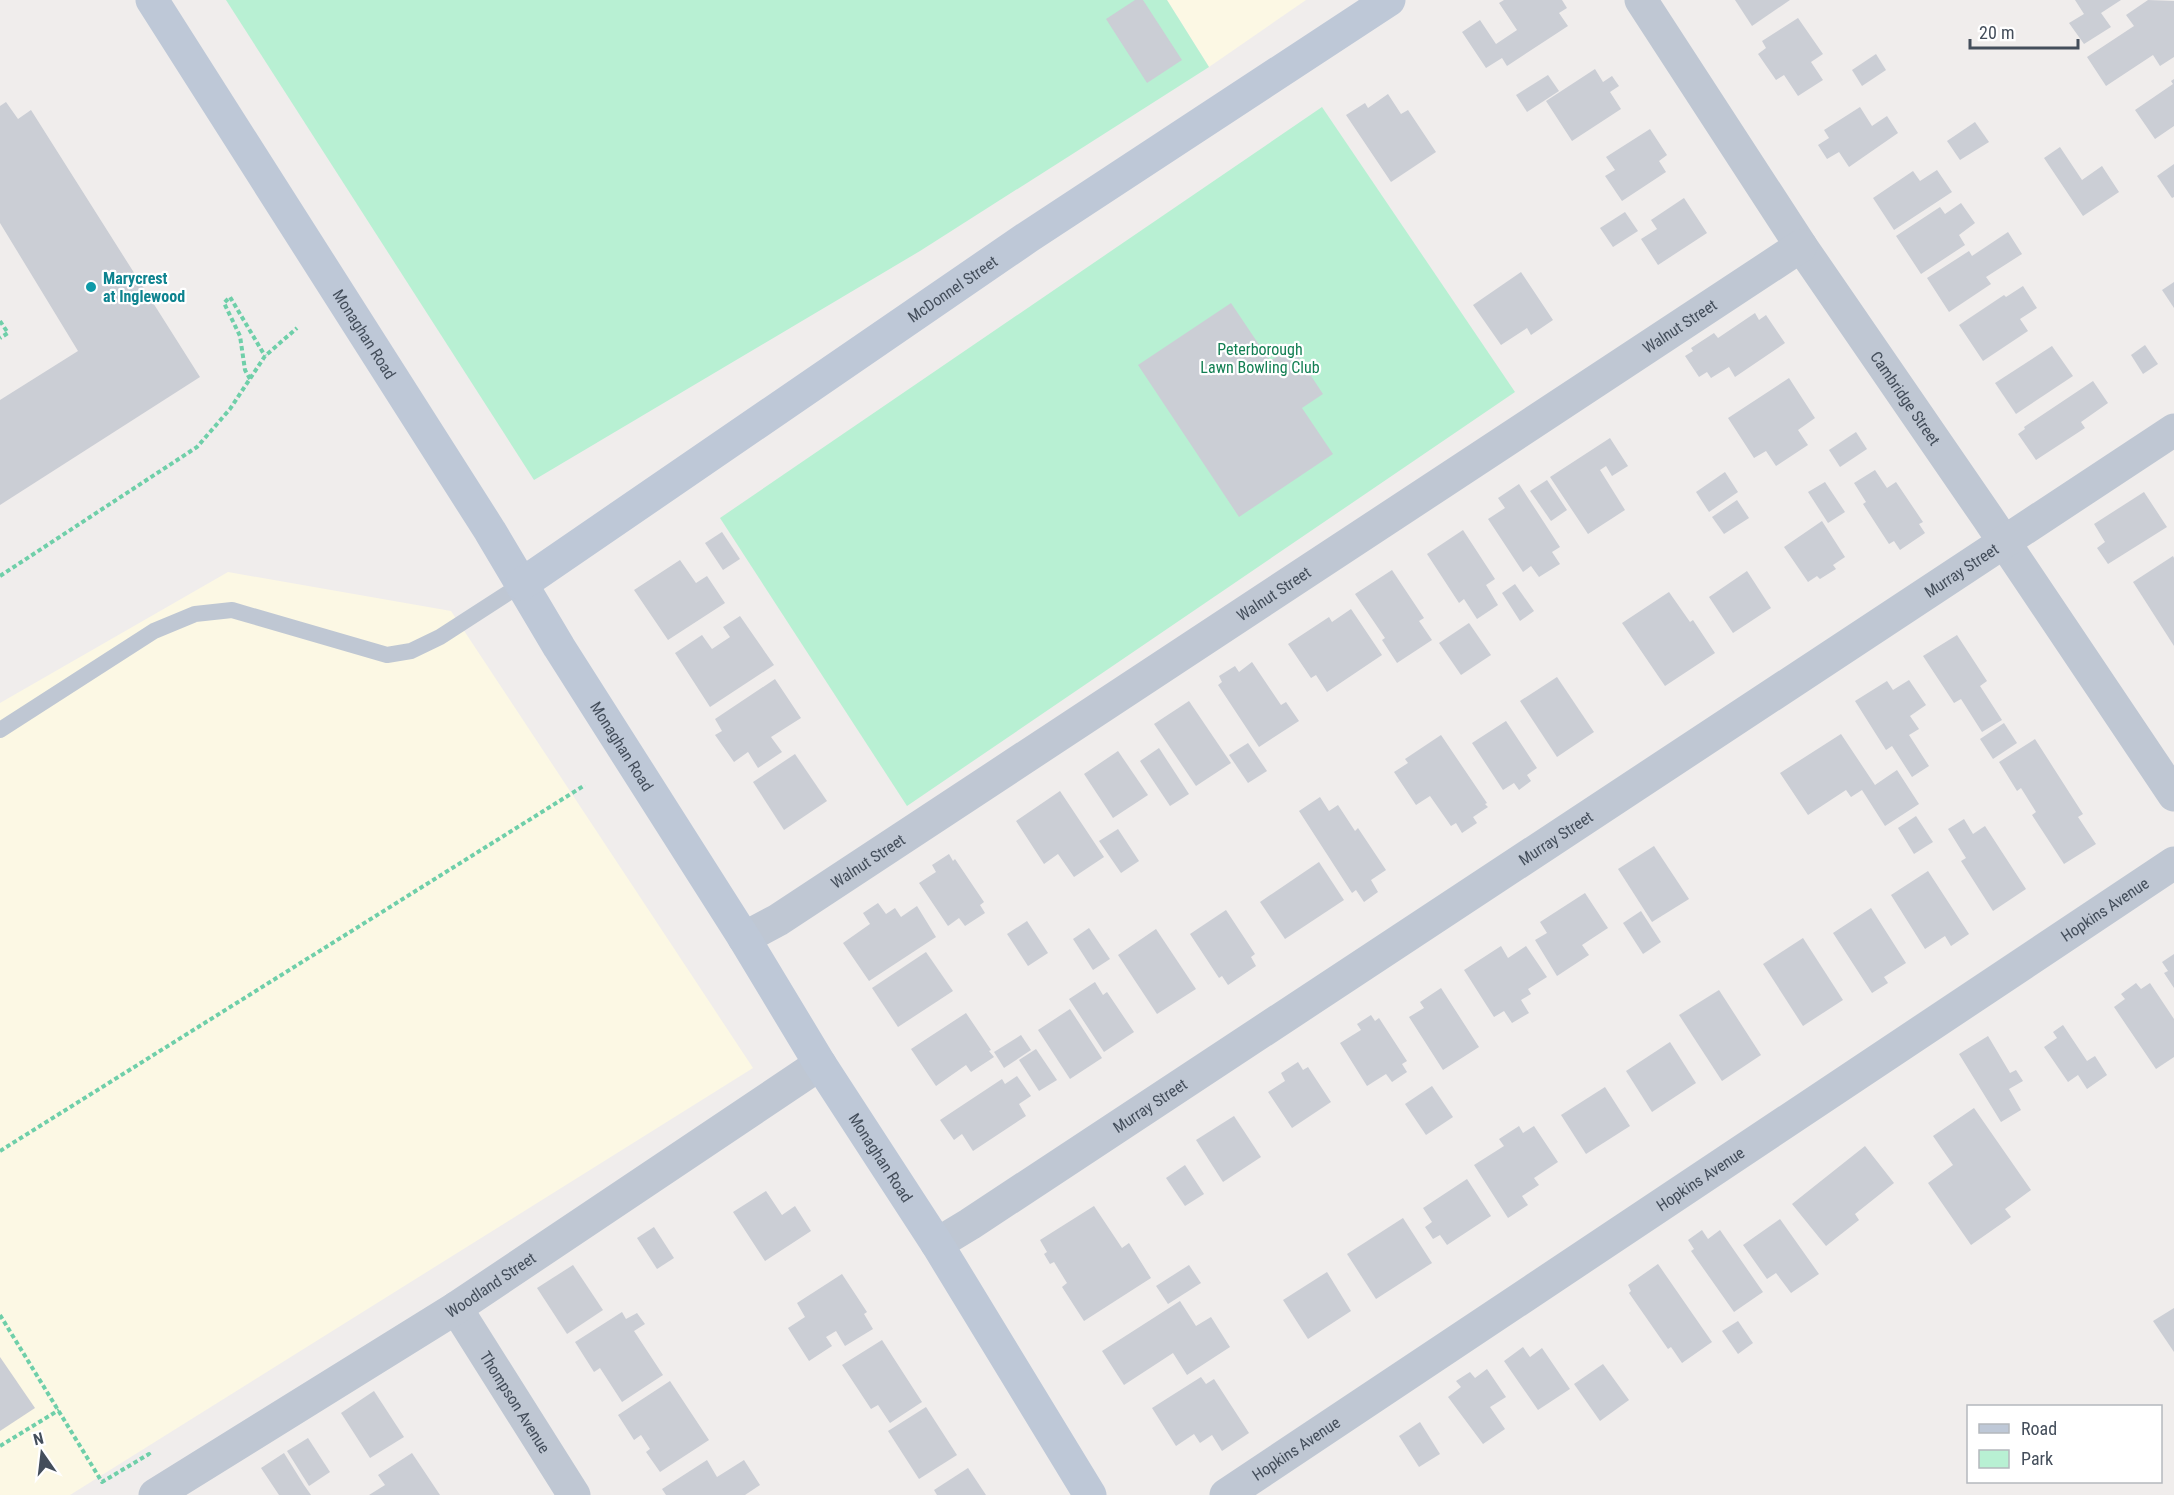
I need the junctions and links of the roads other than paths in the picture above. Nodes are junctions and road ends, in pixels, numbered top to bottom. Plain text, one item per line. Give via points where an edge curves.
1 (152, 0) edge
2 (1389, 0) edge
3 (1641, 0) edge
4 (1801, 246) junction
5 (2174, 430) edge
6 (2005, 543) junction
7 (522, 584) junction
8 (0, 730) edge
9 (2174, 795) edge
10 (2174, 863) edge
11 (744, 938) junction
12 (820, 1064) junction
13 (937, 1244) junction
14 (456, 1308) junction
15 (155, 1495) edge
16 (574, 1495) edge
17 (1090, 1495) edge
18 (1226, 1495) edge

1 - 7 main road, Monaghan Road
2 - 7 main road, McDonnel Street via 1028,237
3 - 4 street, Cambridge Street
4 - 6 street, Cambridge Street
4 - 11 street, Walnut Street via 778,920
5 - 6 street, Murray Street
6 - 9 street, Cambridge Street
6 - 13 street, Murray Street
7 - 8 lane via 440,637 411,651 387,655 232,610 195,614 154,631
7 - 11 main road, Monaghan Road
10 - 18 street, Hopkins Avenue
11 - 12 main road, Monaghan Road
12 - 13 main road, Monaghan Road
12 - 14 street, Woodland Street
13 - 17 main road, Monaghan Road
14 - 15 street, Woodland Street
14 - 16 street, Thompson Avenue

